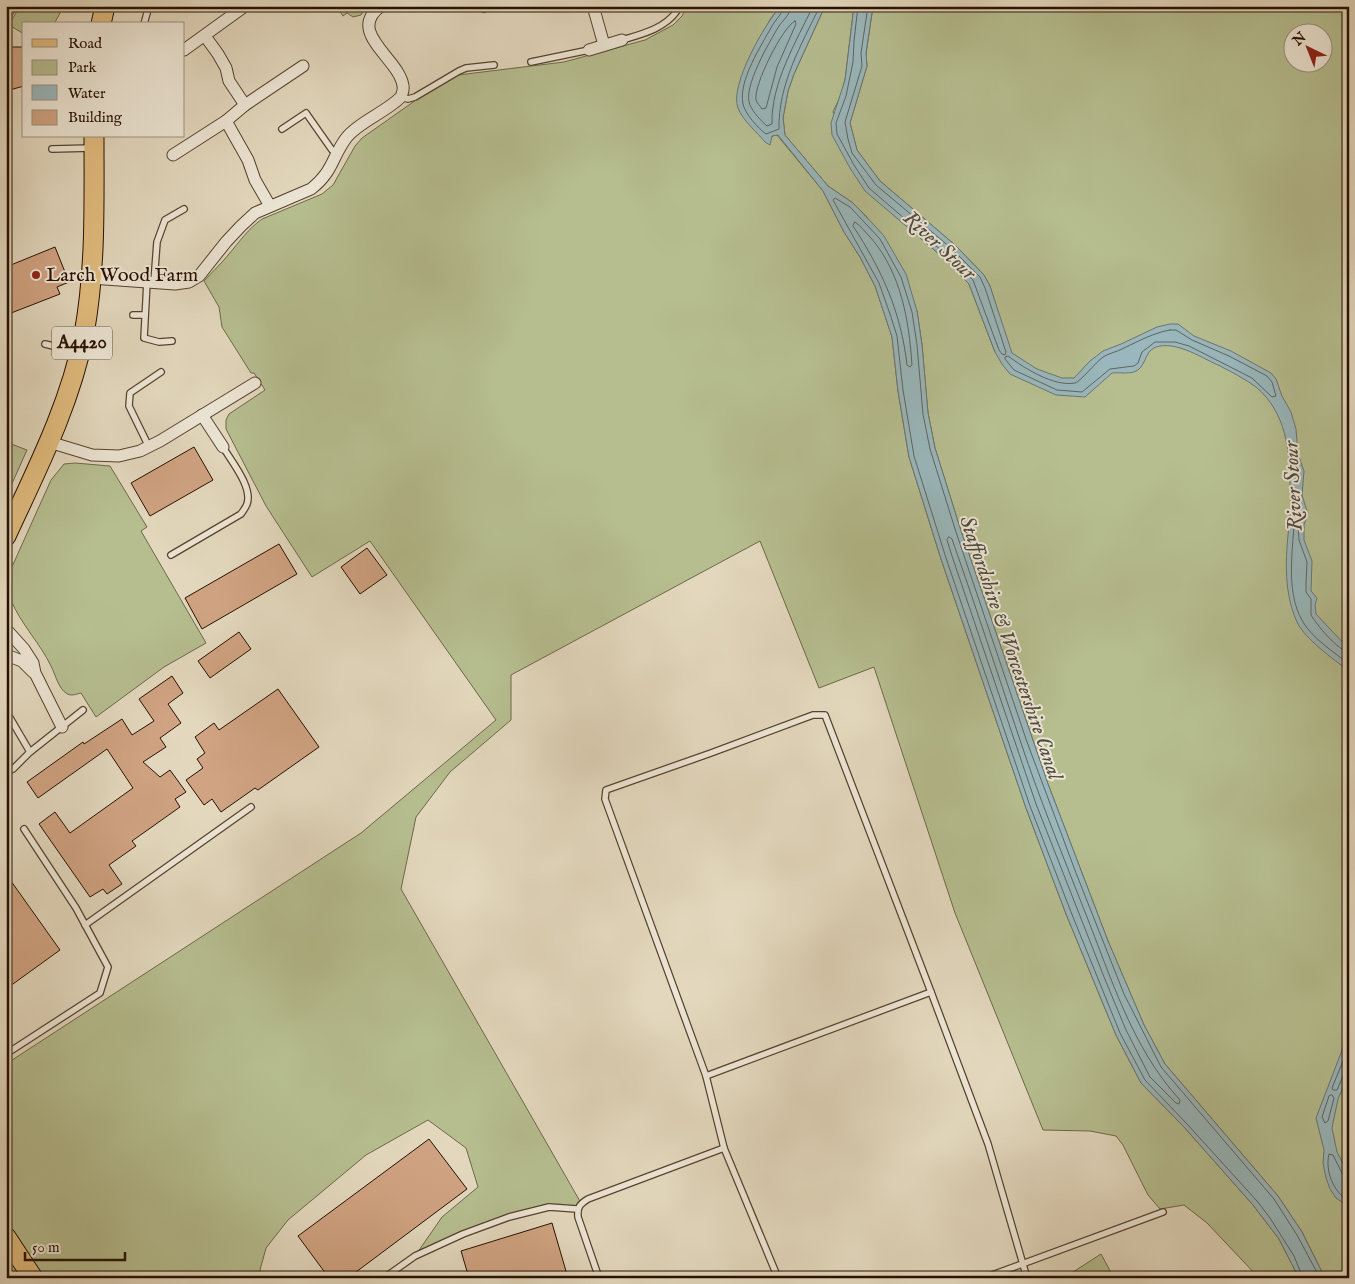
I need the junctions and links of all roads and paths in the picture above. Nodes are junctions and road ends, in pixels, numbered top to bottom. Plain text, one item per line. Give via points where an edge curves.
1 (105, 6) edge
2 (149, 6) edge
3 (245, 6) edge
4 (380, 6) edge
5 (491, 6) edge
6 (593, 6) edge
7 (484, 9) dead end
8 (677, 11) dead end
9 (101, 22) edge
10 (145, 22) edge
11 (205, 36) junction
12 (622, 40) joint
13 (604, 45) junction
14 (185, 49) edge
15 (589, 50) joint
16 (531, 62) dead end
17 (303, 66) dead end
18 (494, 66) dead end
19 (401, 97) junction
20 (245, 105) junction
21 (226, 121) junction
22 (282, 129) dead end
23 (94, 142) edge
24 (52, 149) dead end
25 (339, 153) junction
26 (173, 155) dead end
27 (270, 206) junction
28 (184, 208) dead end
29 (91, 278) junction
30 (150, 282) junction
31 (133, 315) dead end
32 (144, 315) junction
33 (172, 341) dead end
34 (45, 344) dead end
35 (80, 352) junction
36 (161, 372) dead end
37 (255, 384) dead end
38 (202, 415) junction
39 (49, 442) junction
40 (149, 447) junction
41 (222, 447) joint
42 (6, 536) edge
43 (171, 555) dead end
44 (6, 628) edge
45 (6, 655) edge
46 (35, 673) junction
47 (6, 710) edge
48 (83, 710) dead end
49 (62, 727) junction
50 (30, 752) junction
51 (7, 771) edge
52 (251, 807) dead end
53 (24, 829) dead end
54 (85, 925) junction
55 (931, 992) junction
56 (6, 1054) edge
57 (706, 1076) junction
58 (724, 1148) junction
59 (577, 1209) junction
60 (1163, 1212) dead end
61 (6, 1237) edge
62 (1023, 1263) junction
63 (33, 1278) edge
64 (384, 1278) edge
65 (599, 1278) edge
66 (778, 1278) edge
67 (984, 1278) edge
68 (1027, 1278) edge

1 - 9 main road
2 - 10 lane
3 - 11 street
4 - 19 street via 370,16 369,29 404,85
5 - 7 lane
6 - 13 street
8 - 12 lane via 672,18 648,33
11 - 14 street
11 - 20 street
12 - 13 street
13 - 15 street
15 - 16 lane
17 - 20 street
18 - 19 lane via 466,68 415,97 408,100
19 - 25 street via 348,136
20 - 21 street
21 - 26 street
21 - 27 street
22 - 25 lane via 306,113 332,150
23 - 24 lane
23 - 29 main road, A4420
25 - 27 street via 331,168 311,189
27 - 30 street via 240,226 199,276 189,282 175,284
28 - 30 lane via 165,220 157,242
29 - 30 street
29 - 35 main road, A4420
30 - 32 lane
31 - 32 lane
32 - 33 lane via 144,338
34 - 35 lane
35 - 39 main road, A4420
36 - 40 lane via 130,393 129,406
37 - 38 street
38 - 40 street
38 - 41 street
39 - 40 street via 92,456 120,456
39 - 42 main road, A4420
41 - 43 lane via 244,481 248,503 241,514
44 - 46 street via 30,658
45 - 46 street via 22,661
46 - 49 street
47 - 50 lane
48 - 49 lane
49 - 50 lane
50 - 51 lane
52 - 54 lane
53 - 54 lane
54 - 56 lane via 108,967 100,992
55 - 57 lane
55 - 57 lane via 825,715 813,715 606,790 605,799
55 - 62 lane via 988,1144
57 - 58 lane
58 - 59 lane via 588,1199
58 - 66 lane
59 - 64 lane via 550,1207 463,1234 415,1256
59 - 65 lane
60 - 62 lane
61 - 63 main road
62 - 67 lane
62 - 68 lane

